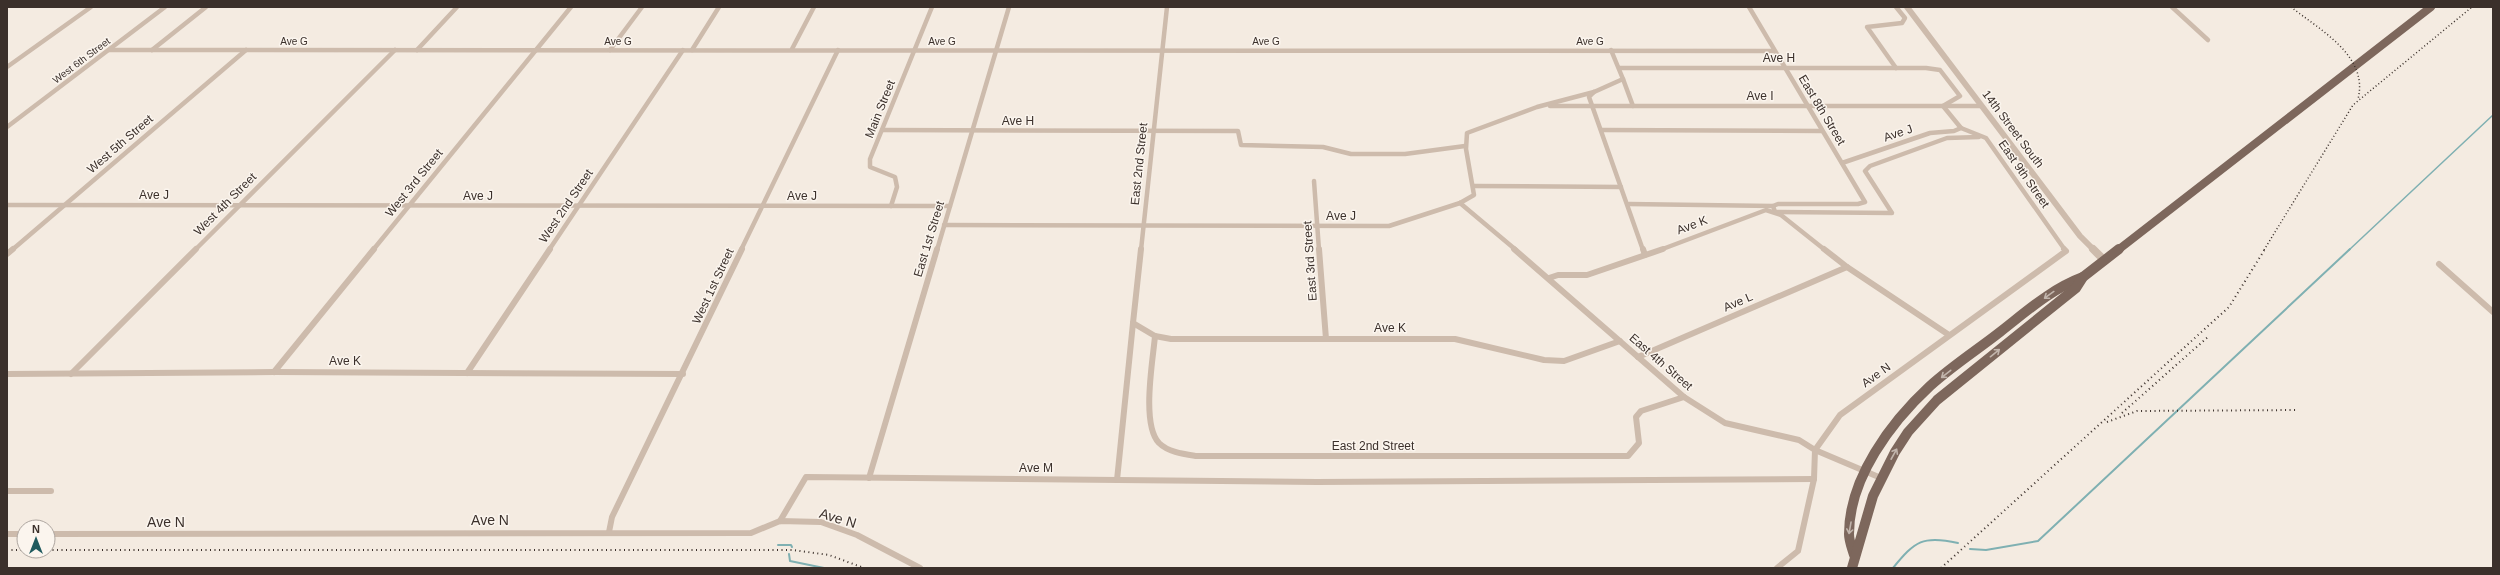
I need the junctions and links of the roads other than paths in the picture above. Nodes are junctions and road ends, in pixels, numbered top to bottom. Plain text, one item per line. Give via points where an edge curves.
1 (91, 7) edge
2 (165, 7) edge
3 (206, 7) edge
4 (457, 7) edge
5 (571, 7) edge
6 (642, 7) edge
7 (719, 7) edge
8 (814, 7) edge
9 (932, 7) edge
10 (1009, 7) edge
11 (1167, 7) edge
12 (1749, 7) edge
13 (1896, 7) edge
14 (1907, 7) edge
15 (2172, 7) edge
16 (2431, 7) edge
17 (2208, 40) dead end
18 (792, 49) junction
19 (109, 50) junction
20 (152, 50) junction
21 (246, 50) junction
22 (395, 50) junction
23 (417, 50) junction
24 (537, 50) junction
25 (610, 50) junction
26 (683, 50) junction
27 (692, 50) junction
28 (838, 50) junction
29 (915, 50) junction
30 (996, 50) junction
31 (1163, 50) junction
32 (1611, 50) junction
33 (1774, 51) junction
34 (7, 67) edge
35 (1619, 68) junction
36 (1785, 68) junction
37 (1896, 68) junction
38 (1623, 79) junction
39 (1594, 92) junction
40 (1633, 106) junction
41 (1807, 106) junction
42 (1943, 106) junction
43 (1982, 106) junction
44 (1538, 107) junction
45 (1593, 107) junction
46 (7, 127) edge
47 (1961, 128) junction
48 (882, 130) junction
49 (1153, 130) junction
50 (1602, 130) junction
51 (972, 131) junction
52 (1822, 131) junction
53 (1986, 138) junction
54 (1465, 146) junction
55 (1842, 163) junction
56 (1314, 181) dead end
57 (1474, 186) junction
58 (1621, 187) junction
59 (1866, 202) joint
60 (1460, 203) junction
61 (1629, 204) junction
62 (7, 205) edge
63 (64, 205) junction
64 (238, 206) junction
65 (408, 206) junction
66 (578, 206) junction
67 (763, 206) junction
68 (891, 206) junction
69 (950, 206) junction
70 (1773, 206) junction
71 (1775, 212) junction
72 (944, 225) junction
73 (1144, 225) junction
74 (1317, 226) junction
75 (2066, 251) joint
76 (7, 254) edge
77 (1645, 255) junction
78 (2105, 260) junction
79 (2439, 264) dead end
80 (1847, 267) junction
81 (2083, 277) junction
82 (1549, 278) junction
83 (2493, 312) edge
84 (1133, 323) junction
85 (1949, 335) junction
86 (1155, 336) junction
87 (1326, 339) junction
88 (1620, 341) junction
89 (1638, 357) junction
90 (274, 372) junction
91 (467, 373) junction
92 (7, 374) edge
93 (71, 374) junction
94 (683, 374) junction
95 (1684, 397) junction
96 (1815, 450) junction
97 (1866, 472) junction
98 (869, 478) junction
99 (1881, 478) junction
100 (1814, 479) junction
101 (1117, 480) junction
102 (7, 491) edge
103 (51, 491) dead end
104 (780, 521) junction
105 (609, 532) junction
106 (56, 534) edge
107 (1854, 555) junction
108 (920, 568) edge
109 (1776, 568) edge
110 (1852, 568) edge

1 - 34 street
2 - 19 street, West 6th Street
3 - 20 street
4 - 23 street
5 - 24 street, West 3rd Street
6 - 25 street
7 - 27 street
8 - 18 street
9 - 29 street, Main Street
10 - 30 street, East 1st Street
11 - 31 street, East 2nd Street
12 - 33 street, East 8th Street
13 - 37 street via 1905,18 1902,23 1867,26
14 - 43 street, 14th Street South
15 - 17 street
16 - 78 main road
18 - 27 street, Ave G
18 - 28 street, Ave G
19 - 20 street, Ave G
19 - 46 street, West 6th Street
20 - 21 street, Ave G
21 - 22 street, Ave G
21 - 63 street, West 5th Street
22 - 23 street, Ave G
22 - 64 street, West 4th Street
23 - 24 street, Ave G
24 - 25 street, Ave G
24 - 65 street, West 3rd Street
25 - 26 street, Ave G
26 - 27 street, Ave G
26 - 66 street, West 2nd Street
28 - 29 street, Ave G
28 - 67 street, West 1st Street
29 - 30 street, Ave G
29 - 48 street, Main Street
30 - 31 street, Ave G
30 - 51 street, East 1st Street
31 - 32 street, Ave G
31 - 49 street, East 2nd Street
32 - 33 street, Ave G
32 - 35 street
33 - 36 street, East 8th Street
35 - 36 street, Ave H
35 - 38 street
36 - 37 street, Ave H
36 - 41 street, East 8th Street
37 - 42 street, Ave H via 1940,70 1960,96
38 - 39 street
38 - 40 street
39 - 44 street
39 - 45 street via 1590,97
40 - 41 street, Ave I
40 - 45 street, Ave I
41 - 42 street, Ave I
41 - 52 street, East 8th Street
42 - 43 street, Ave I
42 - 47 street, East 9th Street
43 - 78 street, 14th Street South via 2080,236
44 - 45 street, Ave I
44 - 54 street via 1467,133
45 - 50 street
47 - 53 street, East 9th Street
47 - 55 street, Ave J via 1930,133
48 - 51 street, Ave H
48 - 68 street, Main Street via 870,159 870,167 895,177 897,187
49 - 51 street, Ave H
49 - 54 street, Ave H via 1238,131 1241,145 1323,147 1351,154 1406,154
49 - 73 street, East 2nd Street
50 - 52 street
50 - 58 street
51 - 69 street, East 1st Street
52 - 55 street, East 8th Street
53 - 71 street, Ave K via 1947,138 1870,166 1865,171 1892,213
53 - 75 street, East 9th Street
54 - 57 street
55 - 59 street, East 8th Street
56 - 74 street, East 3rd Street
57 - 58 street
57 - 60 street, Ave J via 1474,195
58 - 61 street
59 - 70 street, Ave K
60 - 74 street, Ave J via 1390,226
60 - 82 street, East 4th Street
61 - 70 street, Ave K
61 - 77 street
62 - 63 street, Ave J
63 - 64 street, Ave J
63 - 76 street, West 5th Street
64 - 65 street, Ave J
64 - 93 street, West 4th Street
65 - 66 street, Ave J
65 - 90 street, West 3rd Street
66 - 67 street, Ave J
66 - 91 street, West 2nd Street
67 - 68 street, Ave J
67 - 94 street, West 1st Street
68 - 69 street, Ave J
69 - 72 street, East 1st Street
70 - 71 street
71 - 77 street, Ave K via 1757,212
71 - 80 street
72 - 73 street, Ave J
72 - 98 street, East 1st Street
73 - 74 street, Ave J
73 - 84 street, East 2nd Street
74 - 87 street, East 3rd Street
75 - 85 street, Ave N
77 - 82 street, Ave K via 1586,275 1558,275
78 - 81 main road
79 - 83 street
80 - 85 street
80 - 89 street, Ave L
81 -> 97 main road via 2066,282 1922,393 1891,429
99 -> 81 main road via 1901,442 1930,407 2076,288
82 - 88 street, East 4th Street
84 - 86 street
84 - 101 street, East 2nd Street
85 - 96 street, Ave N via 1840,416
86 - 87 street, Ave K via 1171,339
86 - 95 street, East 2nd Street via 1149,419 1155,438 1173,452 1196,456 1628,456 1636,451 1641,440 1636,418 1641,412
87 - 88 street, Ave K via 1455,339 1544,360 1564,361
88 - 89 street, East 4th Street
89 - 95 street, East 4th Street
90 - 91 street, Ave K
90 - 93 street, Ave K
91 - 94 street, Ave K
92 - 93 street, Ave K
94 - 105 street, West 1st Street via 612,517
95 - 96 street, East 4th Street via 1725,423 1799,440
96 - 97 street, East 4th Street
96 - 100 street
97 - 99 street, East 4th Street
97 -> 107 main road via 1849,536
98 - 101 street, Ave M
98 - 104 street, Ave M via 806,477
99 - 107 main road via 1869,506 1862,538
100 - 101 street, Ave M via 1317,482
100 - 109 street via 1798,551
102 - 103 street
104 - 105 street, Ave N via 751,532
104 - 108 street, Ave N via 821,522 856,535
105 - 106 street, Ave N
107 - 110 main road

